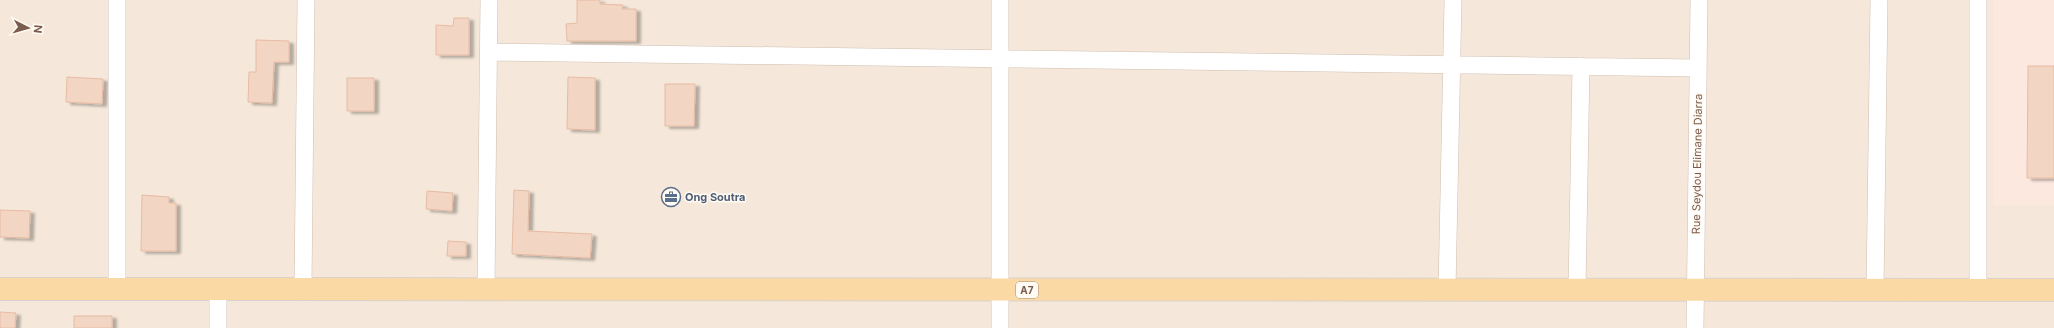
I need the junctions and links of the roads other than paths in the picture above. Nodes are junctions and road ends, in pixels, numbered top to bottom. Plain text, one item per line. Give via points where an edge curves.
1 (117, 0) edge
2 (306, 0) edge
3 (489, 0) edge
4 (1000, 0) edge
5 (1453, 0) edge
6 (1699, 0) edge
7 (1879, 0) edge
8 (1978, 0) edge
9 (488, 52) junction
10 (1000, 59) junction
11 (1453, 65) junction
12 (1581, 66) junction
13 (1698, 68) junction
14 (0, 289) edge
15 (117, 289) junction
16 (218, 289) junction
17 (303, 289) junction
18 (486, 290) junction
19 (1000, 290) junction
20 (1447, 290) junction
21 (1577, 290) junction
22 (1696, 290) junction
23 (1876, 290) junction
24 (1978, 290) junction
25 (2054, 290) edge
26 (218, 328) edge
27 (1000, 328) edge
28 (1695, 328) edge

1 - 15 street
2 - 17 street
3 - 9 street
4 - 10 street
5 - 11 street
6 - 13 street, Rue Seydou Elimane Diarra
7 - 23 street
8 - 24 street
9 - 10 street
9 - 18 street
10 - 11 street
10 - 19 street
11 - 12 street
11 - 20 street
12 - 13 street
12 - 21 street
13 - 22 street, Rue Seydou Elimane Diarra
14 - 15 main road, A7
15 - 16 main road, A7
16 - 17 main road, A7
16 - 26 street
17 - 18 main road, A7
18 - 19 main road, A7
19 - 20 main road, A7
19 - 27 street
20 - 21 main road, A7
21 - 22 main road, A7
22 - 23 main road, A7
22 - 28 street, Rue Seydou Elimane Diarra
23 - 24 main road, A7
24 - 25 main road, A7

